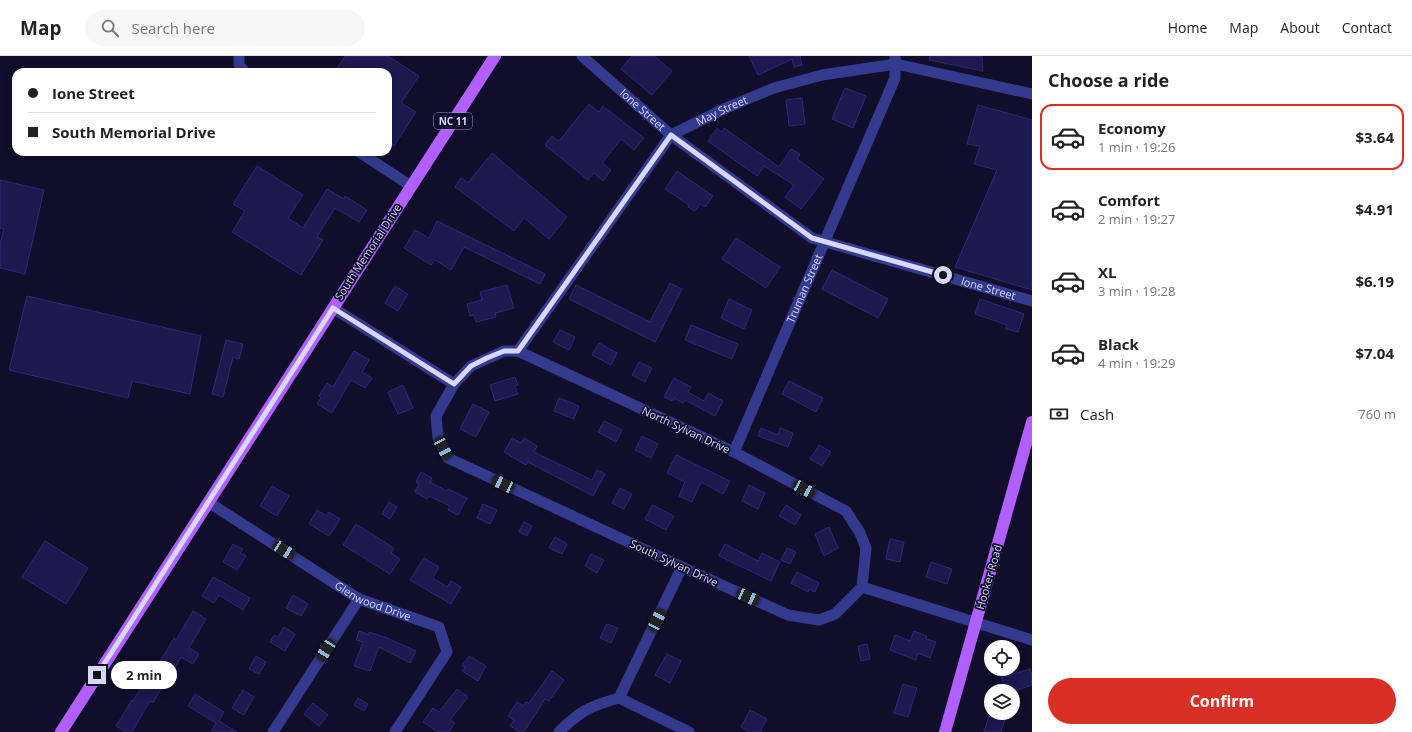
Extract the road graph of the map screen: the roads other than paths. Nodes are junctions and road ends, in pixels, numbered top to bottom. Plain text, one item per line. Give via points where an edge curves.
1 (239, 56) edge
2 (495, 56) edge
3 (582, 56) edge
4 (896, 60) edge
5 (242, 68) edge
6 (1032, 94) edge
7 (671, 135) junction
8 (365, 156) edge
9 (411, 186) junction
10 (824, 242) junction
11 (1032, 301) edge
12 (333, 308) junction
13 (518, 351) junction
14 (454, 384) junction
15 (1032, 422) edge
16 (734, 452) junction
17 (208, 502) junction
18 (682, 568) junction
19 (862, 587) junction
20 (359, 599) junction
21 (976, 623) junction
22 (1032, 640) edge
23 (619, 698) junction
24 (277, 730) edge
25 (61, 732) edge
26 (395, 732) edge
27 (559, 732) edge
28 (689, 732) edge
29 (945, 732) edge

1 - 5 street
2 - 9 main road, South Memorial Drive / NC 11
3 - 7 street, Ione Street
4 - 6 street, May Street
4 - 7 street, May Street via 774,88
4 - 10 street, Truman Street via 895,78
7 - 10 street, Ione Street via 812,238
7 - 13 street, May Street
8 - 9 street
9 - 12 main road, South Memorial Drive / NC 11
10 - 11 street, Ione Street
10 - 16 street, Truman Street
12 - 14 street
12 - 17 main road, South Memorial Drive / NC 11
13 - 14 street via 504,351 471,366
13 - 16 street, North Sylvan Drive
14 - 18 street, South Sylvan Drive via 436,416 438,438 448,458
15 - 21 main road, Hooker Road
16 - 19 street, North Sylvan Drive via 846,511 866,548
17 - 20 street, Glenwood Drive
17 - 25 main road, South Memorial Drive / NC 11
18 - 19 street, South Sylvan Drive via 788,614 818,620 836,614
18 - 23 street
19 - 21 street
20 - 24 street
20 - 26 street, Glenwood Drive via 439,627 447,652
21 - 22 street
21 - 29 main road, Hooker Road
23 - 27 street via 593,706 574,717
23 - 28 street

